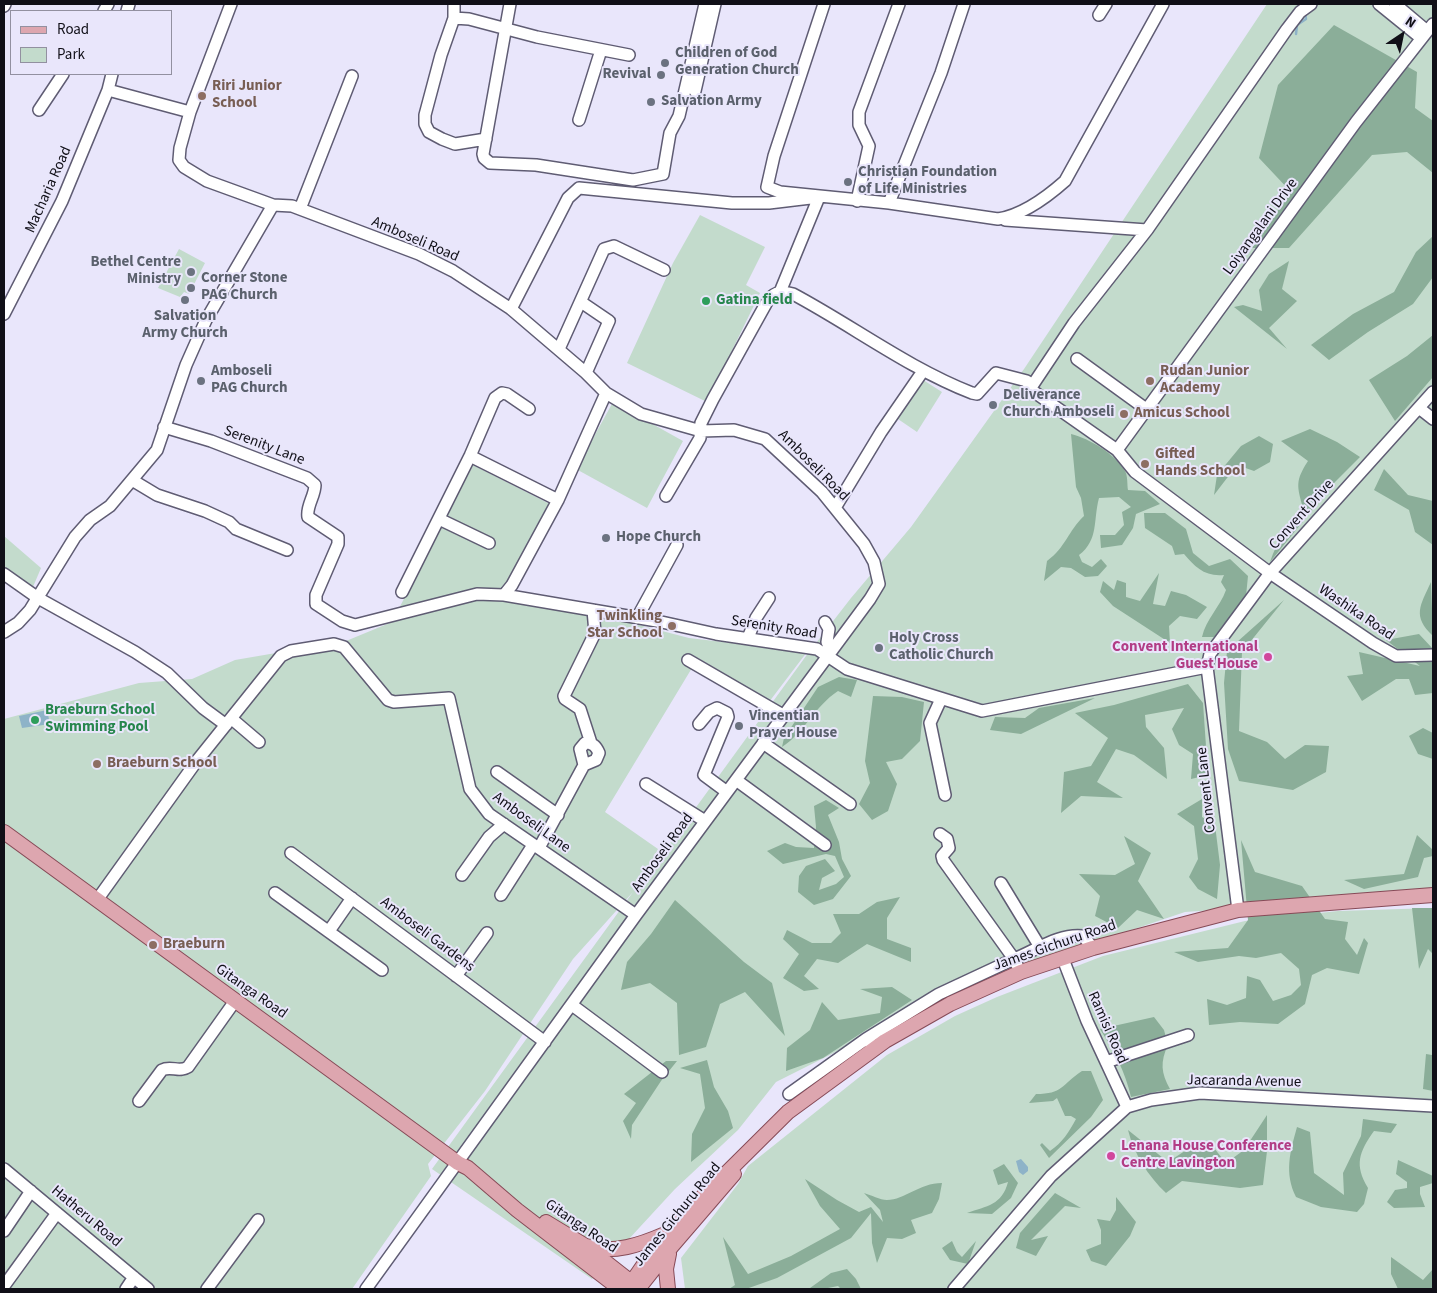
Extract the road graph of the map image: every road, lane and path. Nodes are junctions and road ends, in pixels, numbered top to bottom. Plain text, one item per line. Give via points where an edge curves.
1 (231, 4) edge
2 (454, 4) edge
3 (510, 4) edge
4 (705, 4) edge
5 (715, 4) edge
6 (824, 4) edge
7 (899, 4) edge
8 (964, 4) edge
9 (1106, 4) edge
10 (1163, 4) edge
11 (1311, 4) edge
12 (1379, 4) edge
13 (1395, 4) edge
14 (1099, 15) dead end
15 (454, 18) junction
16 (505, 28) junction
17 (1427, 31) edge
18 (601, 50) junction
19 (629, 55) dead end
20 (62, 75) edge
21 (112, 75) edge
22 (352, 76) dead end
23 (108, 90) junction
24 (695, 91) dead end
25 (39, 110) dead end
26 (190, 112) junction
27 (578, 120) dead end
28 (486, 139) junction
29 (819, 197) junction
30 (857, 200) junction
31 (889, 203) junction
32 (273, 205) junction
33 (300, 210) junction
34 (998, 219) junction
35 (1147, 230) junction
36 (664, 270) dead end
37 (780, 292) junction
38 (581, 302) junction
39 (510, 309) junction
40 (4, 314) edge
41 (559, 349) junction
42 (1077, 359) dead end
43 (922, 371) junction
44 (586, 373) junction
45 (1030, 388) junction
46 (1433, 392) edge
47 (606, 393) junction
48 (1419, 408) junction
49 (529, 409) dead end
50 (1146, 409) junction
51 (1433, 419) edge
52 (164, 427) junction
53 (701, 431) junction
54 (1116, 450) junction
55 (470, 456) junction
56 (132, 480) junction
57 (666, 496) dead end
58 (558, 500) junction
59 (835, 508) junction
60 (439, 519) junction
61 (489, 543) dead end
62 (677, 545) dead end
63 (287, 550) dead end
64 (1270, 573) junction
65 (4, 574) edge
66 (402, 592) dead end
67 (504, 595) junction
68 (38, 598) junction
69 (769, 598) dead end
70 (593, 610) junction
71 (384, 618) joint
72 (637, 618) junction
73 (825, 622) dead end
74 (4, 632) edge
75 (748, 638) junction
76 (829, 652) junction
77 (1433, 655) edge
78 (688, 660) dead end
79 (1207, 667) junction
80 (941, 699) junction
81 (783, 716) junction
82 (229, 722) junction
83 (699, 724) dead end
84 (259, 742) dead end
85 (763, 743) junction
86 (496, 772) dead end
87 (736, 780) junction
88 (646, 784) dead end
89 (727, 792) junction
90 (945, 795) dead end
91 (850, 804) dead end
92 (558, 815) junction
93 (705, 821) junction
94 (504, 824) junction
95 (4, 832) edge
96 (940, 834) dead end
97 (825, 845) dead end
98 (536, 846) junction
99 (291, 853) dead end
100 (462, 875) dead end
101 (1000, 883) dead end
102 (275, 893) dead end
103 (501, 895) dead end
104 (1433, 895) edge
105 (352, 898) junction
106 (98, 900) junction
107 (1238, 910) junction
108 (636, 915) junction
109 (329, 931) junction
110 (487, 933) dead end
111 (1040, 947) junction
112 (1093, 948) junction
113 (1014, 959) junction
114 (1064, 959) junction
115 (382, 970) dead end
116 (1021, 972) junction
117 (456, 976) junction
118 (235, 1001) junction
119 (572, 1005) junction
120 (925, 1010) junction
121 (1188, 1034) dead end
122 (545, 1042) junction
123 (870, 1044) junction
124 (1106, 1062) junction
125 (662, 1072) dead end
126 (789, 1094) dead end
127 (139, 1101) dead end
128 (1433, 1106) edge
129 (1127, 1107) junction
130 (458, 1163) junction
131 (4, 1169) edge
132 (479, 1177) junction
133 (31, 1191) junction
134 (57, 1213) junction
135 (258, 1220) dead end
136 (4, 1231) edge
137 (669, 1240) junction
138 (584, 1245) junction
139 (134, 1277) junction
140 (4, 1286) edge
141 (632, 1288) edge
142 (126, 1289) edge
143 (148, 1289) edge
144 (207, 1289) edge
145 (366, 1289) edge
146 (668, 1289) edge
147 (954, 1289) edge

1 - 26 street, Amboseli Road
2 - 15 street
3 - 16 street
4 - 28 street via 678,116 670,133 663,174 633,180 536,165 490,163 483,154
5 - 24 street
6 - 29 street via 774,156 767,187
7 - 30 street via 859,112 859,125 869,146
8 - 31 street via 941,74
9 - 14 street
10 - 34 street via 1065,180 1038,202
11 - 35 street via 1300,12
12 - 17 street
13 - 17 street
15 - 16 street
15 - 28 street via 424,124 428,132 455,144
16 - 18 street
16 - 28 street
17 - 50 street, Loiyangalani Drive
18 - 19 street
18 - 27 street
20 - 25 street
21 - 23 street, Macharia Road
22 - 33 street
23 - 26 street
23 - 40 street, Macharia Road via 62,201
26 - 32 street, Amboseli Road via 180,148 179,160 184,167 208,181
29 - 30 street
29 - 37 street
29 - 39 street via 769,203 732,203 579,188 568,198
30 - 31 street
31 - 34 street
32 - 33 street, Amboseli Road
32 - 52 street via 206,320
33 - 39 street, Amboseli Road via 418,254 453,271
34 - 35 street
35 - 45 street via 1074,323
36 - 38 street via 608,246
37 - 43 street via 793,294 828,313
37 - 53 street via 768,300 713,399 701,423
38 - 41 street
38 - 44 street via 609,321
39 - 41 street, Amboseli Road
41 - 44 street, Amboseli Road
42 - 50 street
43 - 45 street via 977,394 996,373 1027,381
43 - 59 street
44 - 47 street, Amboseli Road
45 - 54 street
46 - 48 street, Convent Drive
47 - 53 street, Amboseli Road via 642,414
47 - 58 street
48 - 51 street
48 - 64 street, Convent Drive
49 - 55 street via 506,394 498,395
50 - 54 street, Loiyangalani Drive
52 - 56 street via 157,450
52 - 71 street, Serenity Lane via 307,478 315,485 308,517 338,537 316,595 316,604 342,621 355,625
53 - 57 street
53 - 59 street, Amboseli Road via 734,430 765,439
54 - 64 street via 1135,472
55 - 58 street
55 - 60 street
56 - 63 street via 157,495 205,511 229,522 236,529
56 - 68 street via 110,506 90,520 75,537
58 - 67 street via 512,586
59 - 76 street, Amboseli Road via 864,544 874,562 879,584
60 - 61 street
60 - 66 street
62 - 72 street
64 - 77 street, Washika Road via 1387,652 1405,657
64 - 79 street, Convent Drive via 1212,650
65 - 68 street
67 - 70 street, Serenity Road
67 - 71 street, Serenity Road via 477,594
68 - 74 street via 18,623
68 - 82 street via 167,673 203,708
69 - 75 street
70 - 72 street, Serenity Road
70 - 92 street via 595,633 564,696 580,709 591,743 585,743 580,749 584,765
72 - 75 street, Serenity Road
73 - 76 street via 829,629
75 - 76 street, Serenity Road
76 - 80 street, Serenity Road via 833,661 847,669
76 - 81 street, Amboseli Road
78 - 81 street
79 - 80 street, Serenity Road via 989,711
79 - 107 street, Convent Lane
80 - 90 street via 930,723
81 - 85 street, Amboseli Road
82 - 84 street
82 - 94 street, Amboseli Lane via 281,656 291,651 334,644 344,647 388,700 448,698 470,789 489,814
82 - 106 street via 196,762
83 - 89 street via 716,708 727,713 704,775
85 - 87 street, Amboseli Road
85 - 91 street
86 - 92 street
87 - 89 street, Amboseli Road
87 - 97 street
88 - 93 street
89 - 93 street, Amboseli Road
92 - 98 street
93 - 108 street, Amboseli Road
94 - 98 street, Amboseli Lane
94 - 100 street via 489,836
95 - 106 main road, Gitanga Road
96 - 113 street via 947,840 949,848 942,856 943,860
98 - 103 street
98 - 108 street, Amboseli Lane
99 - 105 street, Amboseli Gardens
101 - 111 street
102 - 109 street
104 - 107 main road, James Gichuru Road
105 - 109 street
105 - 117 street, Amboseli Gardens
106 - 118 main road, Gitanga Road
107 - 112 main road, James Gichuru Road
108 - 119 street, Amboseli Road
109 - 115 street
110 - 117 street
111 - 112 street via 1079,935
111 - 113 street
112 - 114 main road, James Gichuru Road
113 - 116 street
113 - 120 street
114 - 116 main road, James Gichuru Road
114 - 124 street, Ramisi Road
116 - 120 main road, James Gichuru Road
117 - 122 street, Amboseli Gardens
118 - 127 street via 188,1066 180,1070 168,1067 162,1070
118 - 130 main road, Gitanga Road
119 - 122 street, Amboseli Road
119 - 125 street
120 - 123 main road, James Gichuru Road
121 - 124 street
122 - 130 street, Amboseli Road
123 - 126 street
123 - 137 main road, James Gichuru Road via 788,1112 741,1160 733,1177
124 - 129 street, Ramisi Road
128 - 129 street, Jacaranda Avenue via 1200,1094 1151,1100
129 - 147 street, Jacaranda Avenue via 1051,1176
130 - 132 main road, Gitanga Road
130 - 145 street
131 - 133 street, Hatheru Road
132 - 138 main road, Gitanga Road
132 - 141 main road, Gitanga Road via 517,1210
133 - 134 street, Hatheru Road
133 - 136 street
134 - 139 street, Hatheru Road
134 - 140 street
135 - 144 street
137 - 138 main road via 621,1248
137 - 141 main road, James Gichuru Road
137 - 146 main road
138 - 141 main road, Gitanga Road
139 - 142 street
139 - 143 street, Hatheru Road

